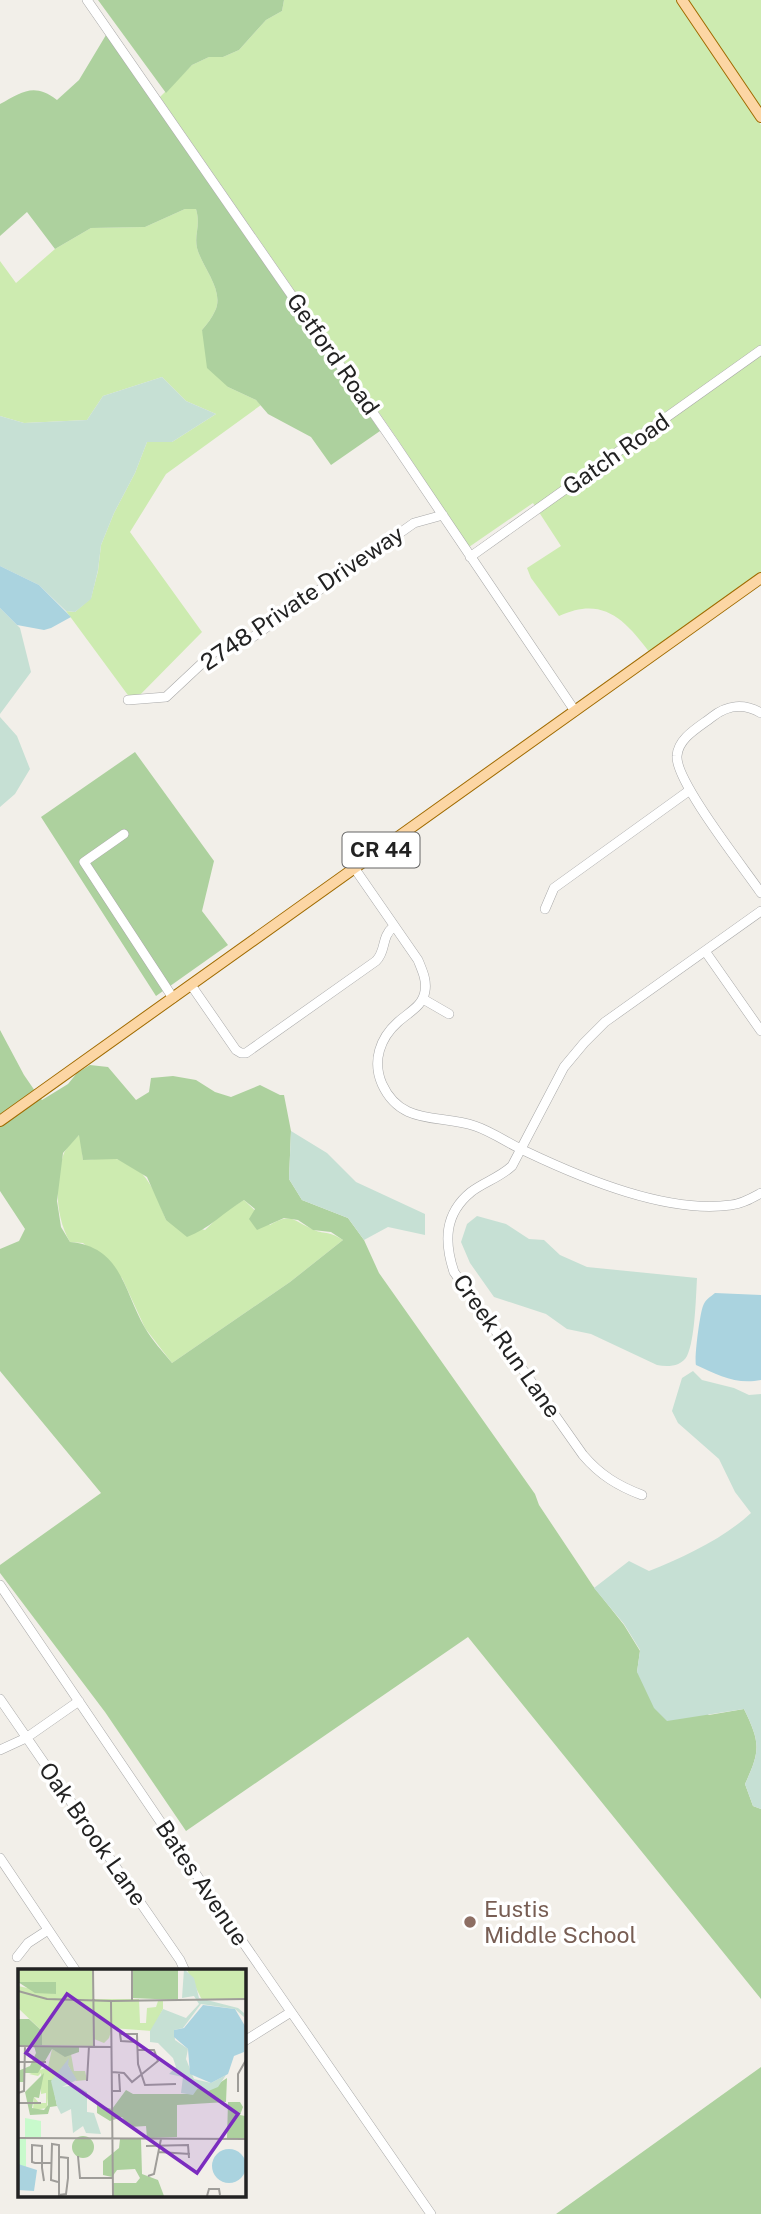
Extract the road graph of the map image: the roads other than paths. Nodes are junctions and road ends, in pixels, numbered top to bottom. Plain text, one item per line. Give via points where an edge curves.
1 (87, 0) edge
2 (682, 0) edge
3 (761, 117) edge
4 (761, 350) edge
5 (443, 515) junction
6 (471, 557) junction
7 (761, 578) edge
8 (128, 700) dead end
9 (575, 710) junction
10 (761, 713) edge
11 (690, 790) junction
12 (124, 834) dead end
13 (355, 869) junction
14 (761, 893) edge
15 (545, 909) dead end
16 (761, 911) edge
17 (394, 926) junction
18 (705, 951) junction
19 (191, 985) junction
20 (173, 998) junction
21 (423, 999) junction
22 (449, 1014) dead end
23 (761, 1031) edge
24 (0, 1121) edge
25 (522, 1150) junction
26 (761, 1193) edge
27 (642, 1496) dead end
28 (0, 1584) edge
29 (0, 1699) edge
30 (79, 1701) junction
31 (26, 1738) junction
32 (0, 1750) edge
33 (0, 1858) edge
34 (48, 1930) junction
35 (17, 1957) dead end
36 (75, 1969) edge
37 (184, 1969) edge
38 (291, 2012) junction
39 (245, 2041) edge
40 (430, 2214) edge

1 - 5 street, Getford Road
2 - 3 main road
4 - 6 street, Gatch Road
5 - 6 street, Getford Road
5 - 8 street, 2748 Private Driveway via 414,523 250,639 213,653 166,696
6 - 9 street, Getford Road
7 - 9 main road, CR 44
9 - 13 main road, CR 44
10 - 11 street via 737,706 721,710 683,740 677,755 679,772
11 - 14 street
11 - 15 street via 554,888
12 - 20 street via 83,862
13 - 17 street
13 - 19 main road, CR 44
16 - 18 street, Creek Run Lane
17 - 19 street via 385,936 378,960 248,1053 236,1050
17 - 21 street via 424,974
18 - 23 street
18 - 25 street, Creek Run Lane via 584,1043 564,1068
19 - 20 main road, CR 44
20 - 24 main road, CR 44
21 - 22 street
21 - 25 street via 385,1035 377,1067 383,1085 406,1111 422,1118 473,1125
25 - 26 street via 633,1194 696,1206 733,1205
25 - 27 street, Creek Run Lane via 503,1174 456,1206 447,1250 454,1272 595,1470
28 - 30 street, Bates Avenue
29 - 31 street, Oak Brook Lane
30 - 31 street
30 - 38 street, Bates Avenue
31 - 32 street
31 - 37 street, Oak Brook Lane
33 - 34 street
34 - 35 street
34 - 36 street
38 - 39 street
38 - 40 street, Bates Avenue

